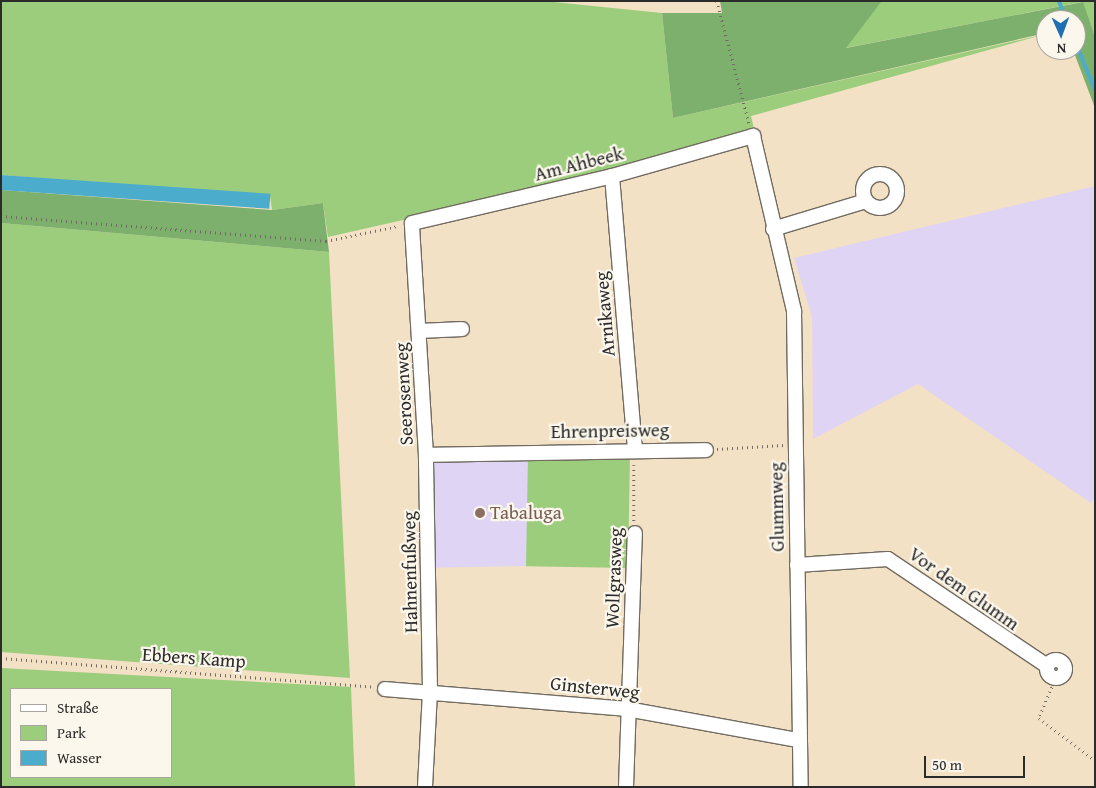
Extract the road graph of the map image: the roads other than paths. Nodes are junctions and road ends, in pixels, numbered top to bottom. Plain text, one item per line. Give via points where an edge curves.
1 (753, 136) joint
2 (612, 176) junction
3 (866, 201) dead end
4 (412, 223) joint
5 (773, 229) junction
6 (462, 329) dead end
7 (420, 331) junction
8 (635, 448) junction
9 (706, 450) road end
10 (426, 455) junction
11 (634, 533) road end
12 (797, 565) junction
13 (1056, 678) road end
14 (385, 689) road end
15 (430, 690) junction
16 (627, 709) junction
17 (798, 740) junction
18 (425, 787) edge
19 (626, 787) edge
20 (801, 787) edge

1 - 2 street, Am Ahbeek
1 - 5 street, Glummweg
2 - 4 street, Am Ahbeek
2 - 8 street, Arnikaweg
3 - 5 street
4 - 7 street, Seerosenweg
5 - 12 street, Glummweg via 794,311
6 - 7 street, Seerosenweg
7 - 10 street, Seerosenweg
8 - 9 street, Ehrenpreisweg
8 - 10 street, Ehrenpreisweg
10 - 15 street, Hahnenfußweg
11 - 16 street, Wollgrasweg
12 - 13 street, Vor dem Glumm via 888,559 1047,666 1054,660 1062,662 1065,671
12 - 17 street, Glummweg
14 - 15 street, Ginsterweg
15 - 16 street, Ginsterweg
15 - 18 street, Hahnenfußweg
16 - 17 street, Ginsterweg
16 - 19 street, Wollgrasweg
17 - 20 street, Glummweg

